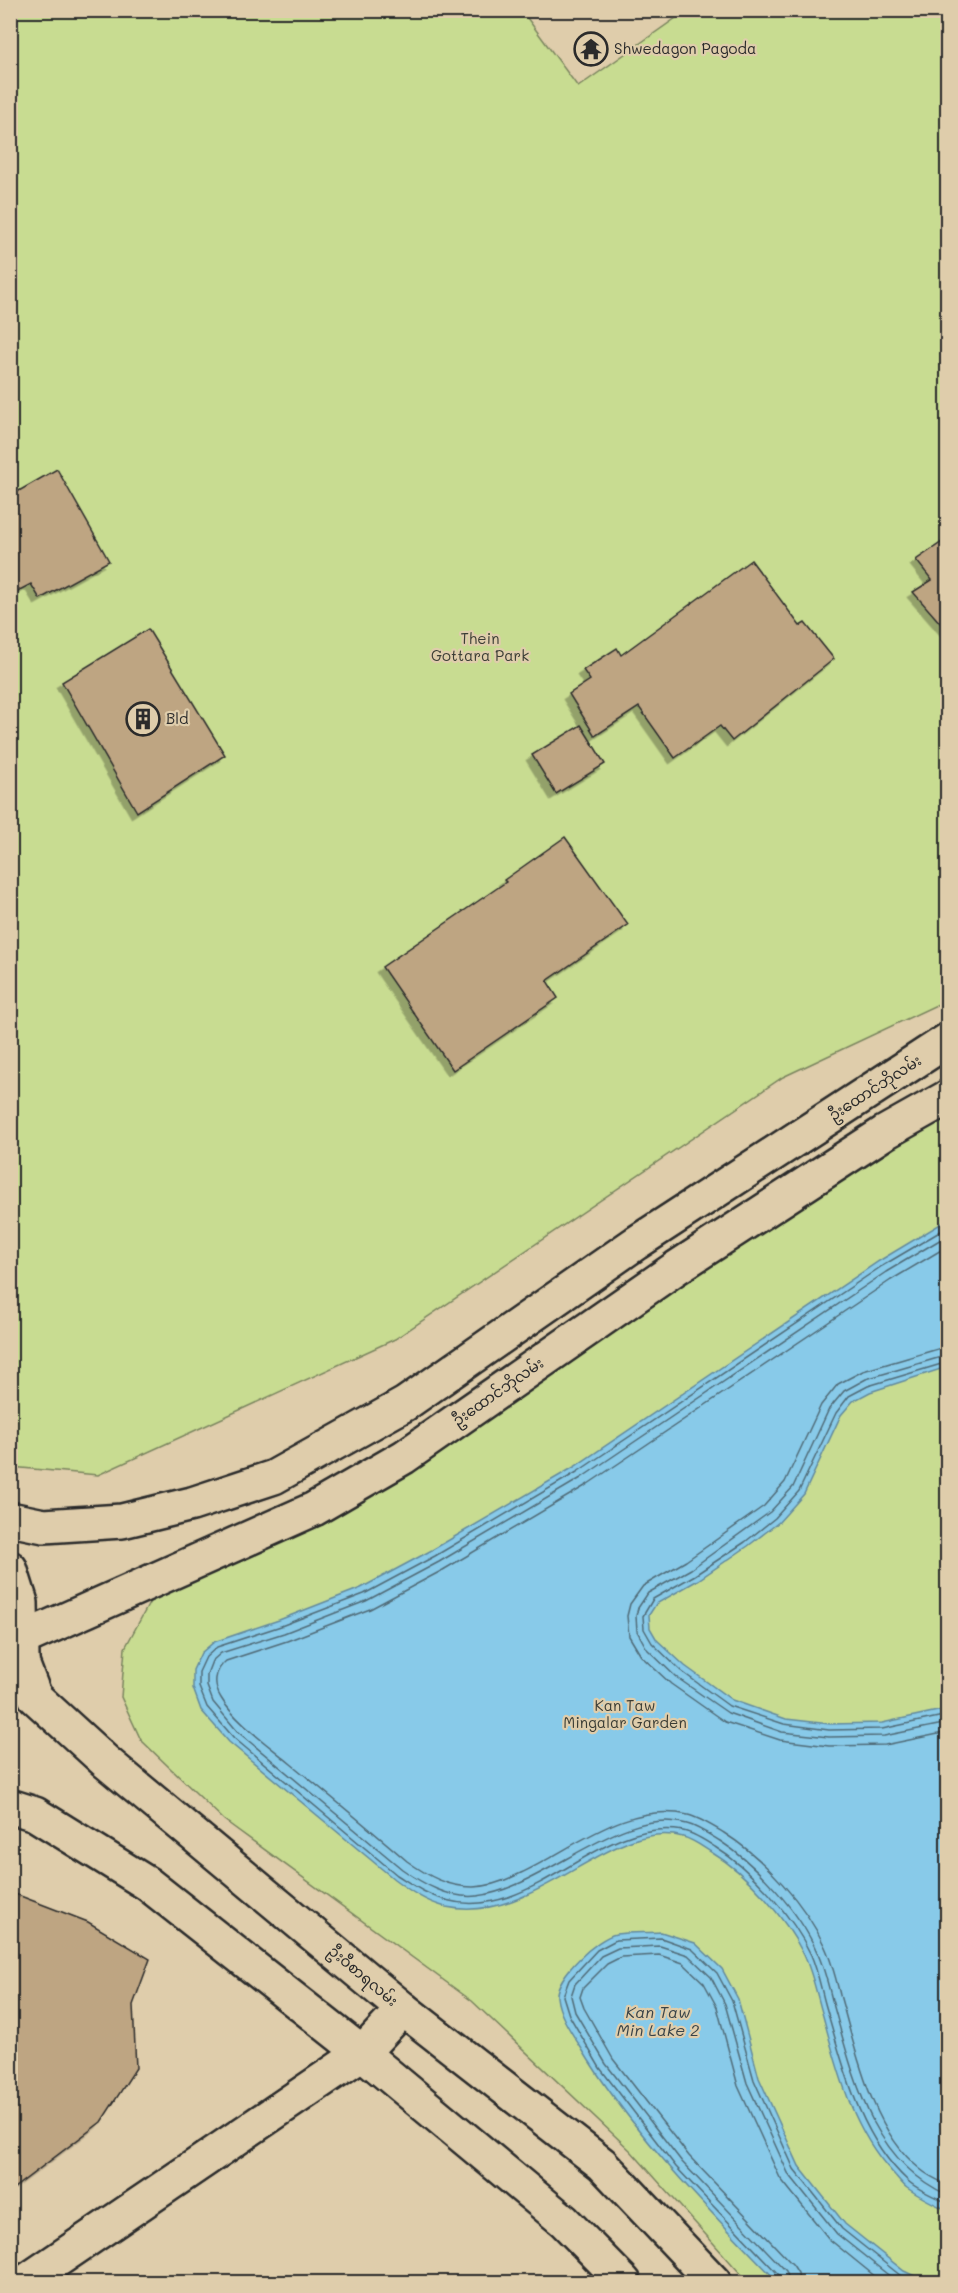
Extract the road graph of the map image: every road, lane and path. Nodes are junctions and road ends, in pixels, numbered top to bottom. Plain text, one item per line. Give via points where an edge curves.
1 (948, 1040) edge
2 (948, 1097) edge
3 (10, 1520) edge
4 (10, 1568) edge
5 (18, 1662) edge
6 (10, 1806) edge
7 (403, 2009) junction
8 (362, 2054) junction
9 (24, 2283) edge
10 (624, 2283) edge
11 (714, 2283) edge

1 - 3 main road, ဦးထောင်ဘိုလမ်း via 636,1243 405,1404 274,1477 192,1504 122,1521 44,1526
2 - 5 main road, ဦးထောင်ဘိုလမ်း via 884,1133 676,1268 404,1457 314,1509 95,1605
4 - 5 main road, ဦးဝီစာရလမ်း via 21,1603
5 - 7 main road, ဦးဝီစာရလမ်း via 35,1697 105,1761
6 - 8 main road via 35,1814 148,1884
7 - 8 main road
7 - 11 main road, ဦးဝီစာရလမ်း via 602,2164
8 - 9 main road
8 - 10 main road via 564,2221

